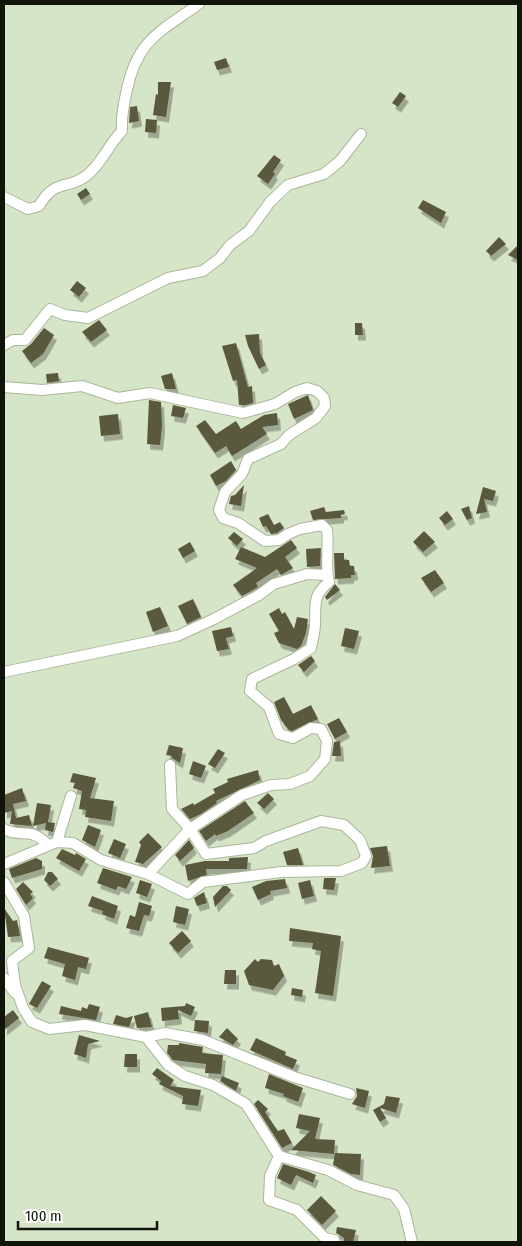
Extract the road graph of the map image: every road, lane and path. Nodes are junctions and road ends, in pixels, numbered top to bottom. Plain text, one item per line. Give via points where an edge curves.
1 (199, 4) edge
2 (360, 134) dead end
3 (4, 197) edge
4 (4, 345) edge
5 (4, 387) edge
6 (326, 575) junction
7 (4, 672) edge
8 (170, 765) dead end
9 (71, 796) dead end
10 (190, 829) junction
11 (4, 830) edge
12 (53, 844) junction
13 (4, 864) edge
14 (148, 874) junction
15 (4, 882) edge
16 (4, 978) edge
17 (20, 1000) junction
18 (146, 1037) junction
19 (350, 1094) dead end
20 (279, 1156) junction
21 (334, 1240) dead end
22 (412, 1242) edge

1 - 3 street via 143,47 131,72 121,118 122,131 106,148 100,165 84,178 46,194 39,206 28,209
2 - 4 street via 340,161 324,174 288,185 270,202 249,231 203,271 168,278 88,318 50,309 25,340 13,340
5 - 6 street via 42,390 82,386 118,398 150,393 243,413 275,404 307,388 317,391 324,398 325,406 316,418 281,444 248,459 242,474 225,492 219,510 223,518 238,523 265,541 279,540 288,534 322,525 327,530 329,546
6 - 7 street via 307,574 274,584 259,595 177,636
6 - 10 street via 329,582 318,591 314,609 311,648 294,660 252,679 250,691 269,707 279,734 293,738 311,728 321,729 327,741 325,759 310,776 242,795
8 - 10 street via 172,809
9 - 12 street
10 - 14 street
10 - 14 street via 206,854 254,848 320,821 344,825 360,840 366,856 362,863 341,871 281,872 203,882 188,894
11 - 12 street via 39,836
12 - 13 street
12 - 14 street via 73,843 101,860
15 - 17 street via 24,916 29,948 12,961
16 - 17 street
17 - 18 street via 32,1022 49,1028 86,1025
18 - 19 street via 165,1033 203,1040 294,1077
18 - 20 street via 168,1065 246,1104
20 - 21 street via 270,1176 268,1200 297,1210 325,1238
20 - 22 street via 328,1170 356,1185 394,1194 404,1209

